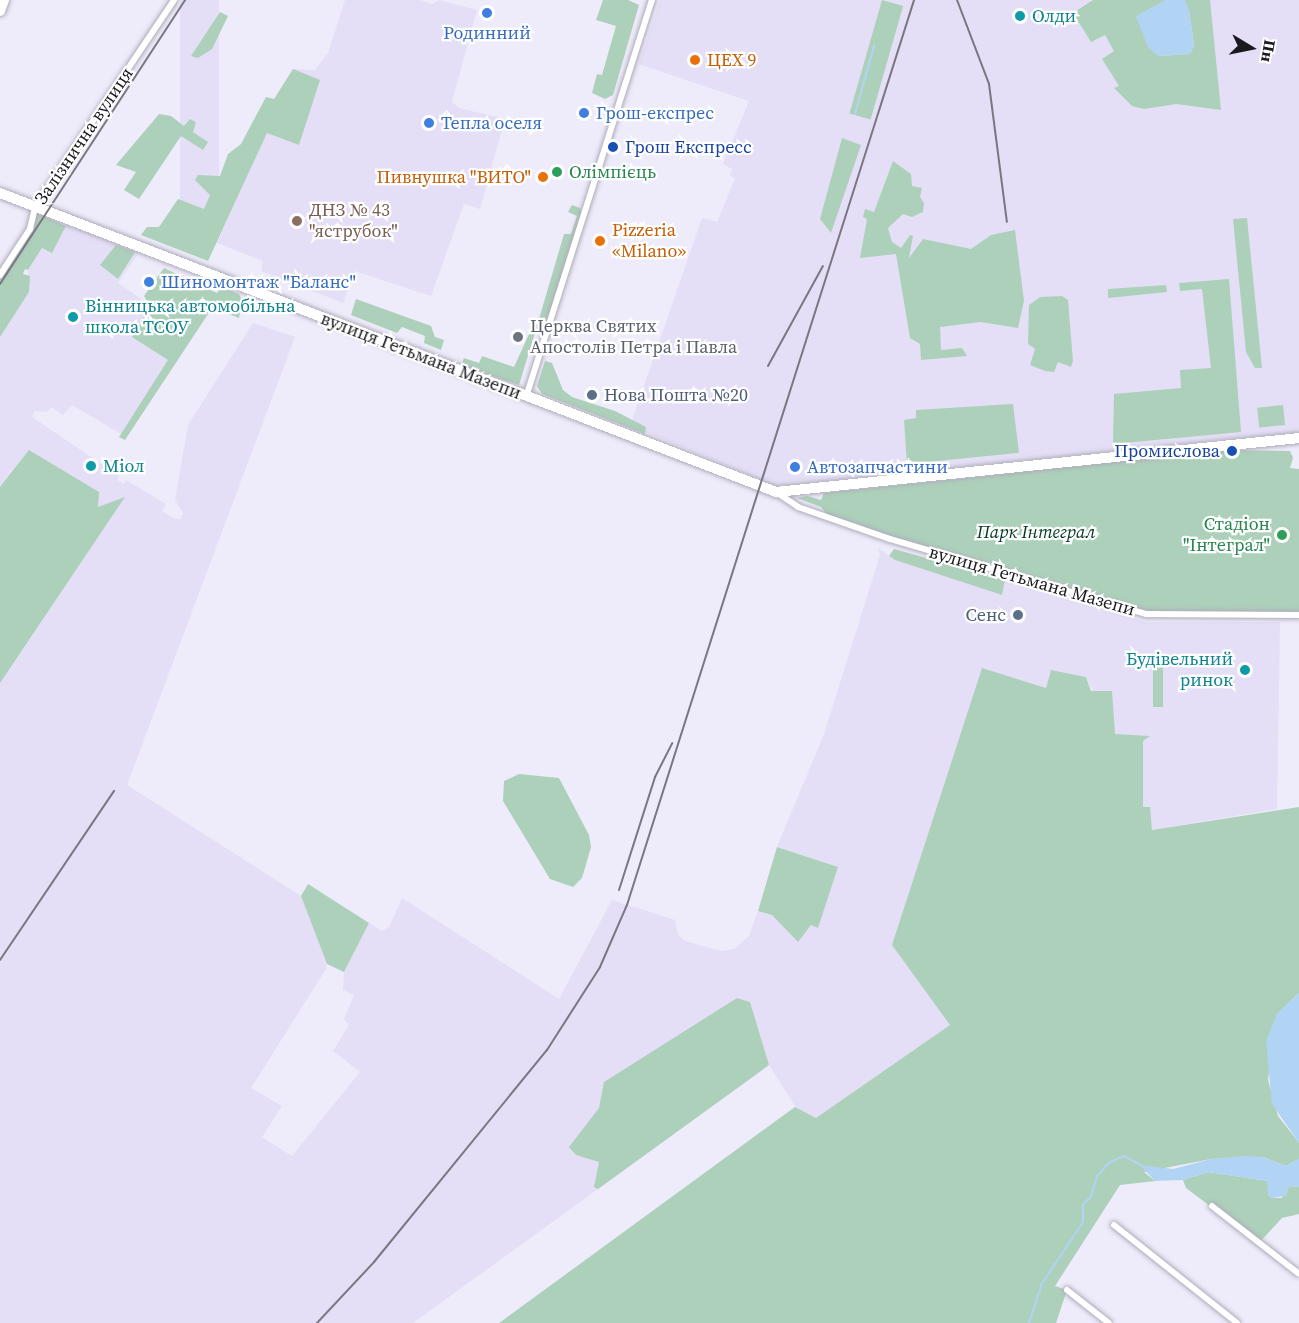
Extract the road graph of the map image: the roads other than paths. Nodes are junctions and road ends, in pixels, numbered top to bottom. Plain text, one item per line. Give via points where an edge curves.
1 (174, 0) edge
2 (652, 0) edge
3 (0, 193) edge
4 (35, 207) junction
5 (0, 275) edge
6 (526, 397) junction
7 (1299, 438) edge
8 (776, 492) junction
9 (1299, 615) edge
10 (1212, 1206) dead end
11 (1114, 1225) dead end
12 (1299, 1274) edge
13 (1067, 1290) dead end
14 (1109, 1323) edge
15 (1237, 1323) edge

1 - 4 street, Залізнична вулиця
2 - 6 street
3 - 4 main road, вулиця Гетьмана Мазепи
4 - 5 street, Залізнична вулиця via 30,229
4 - 6 main road, вулиця Гетьмана Мазепи
6 - 8 main road, вулиця Гетьмана Мазепи
7 - 8 main road, вулиця Гетьмана Мазепи
8 - 9 street, вулиця Гетьмана Мазепи via 798,507 890,539 1146,614
10 - 12 street
11 - 15 street
13 - 14 street

